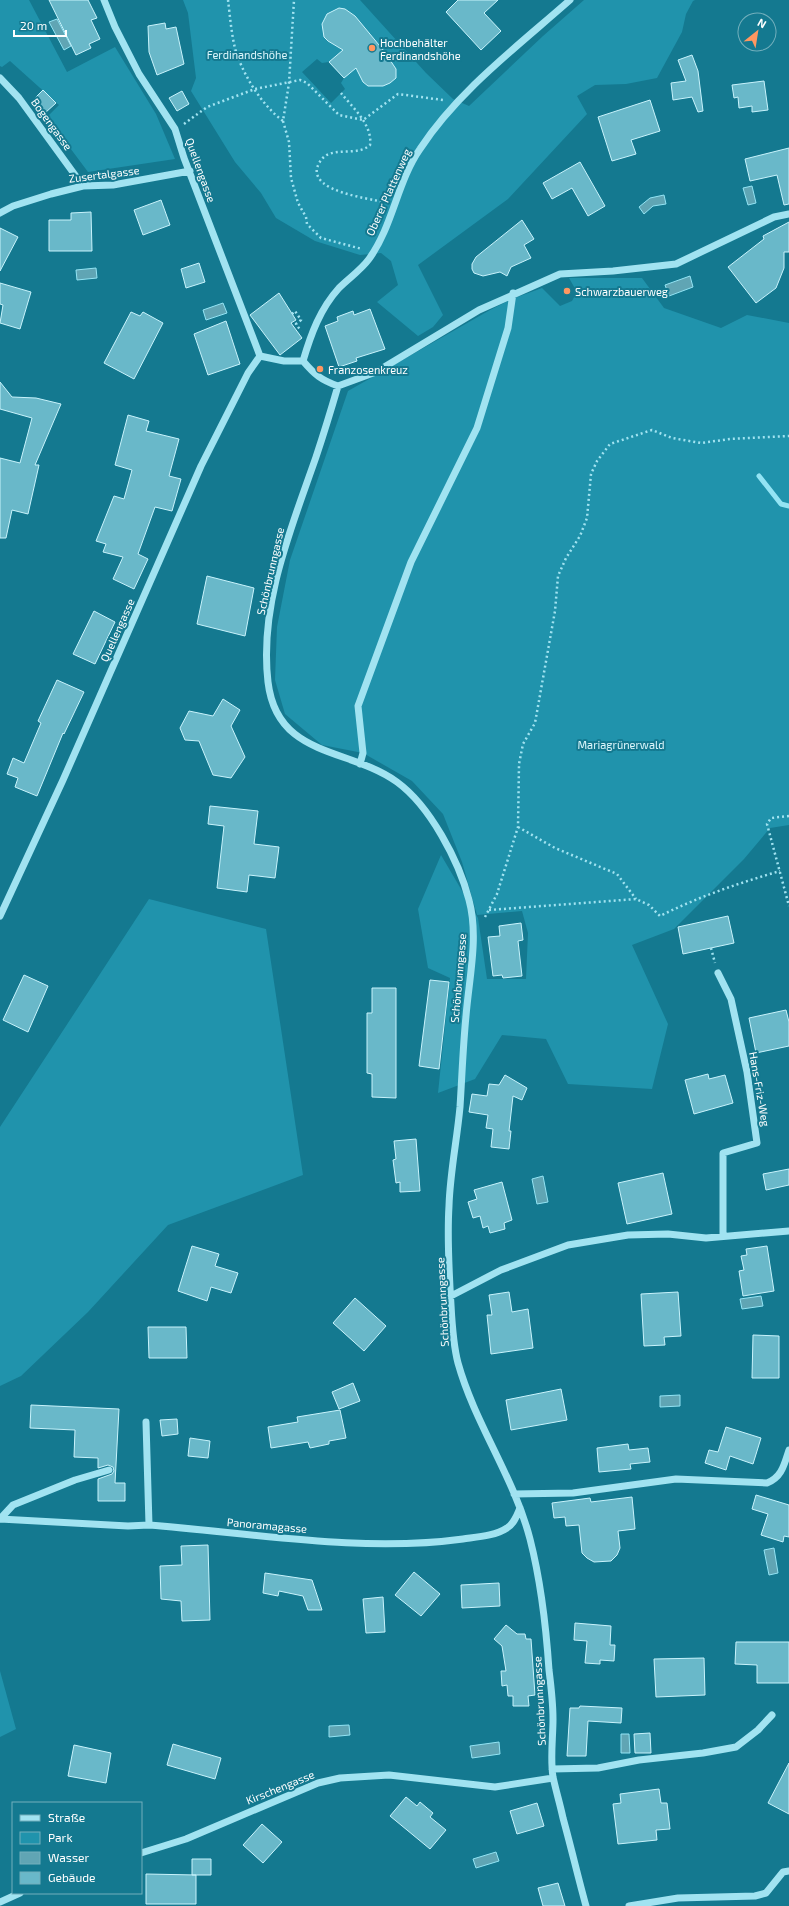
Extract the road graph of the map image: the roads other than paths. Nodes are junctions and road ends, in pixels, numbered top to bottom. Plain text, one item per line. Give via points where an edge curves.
1 (104, 0) edge
2 (570, 0) edge
3 (0, 78) edge
4 (190, 171) junction
5 (83, 186) junction
6 (0, 213) edge
7 (789, 214) edge
8 (513, 293) junction
9 (260, 356) junction
10 (303, 361) junction
11 (338, 386) junction
12 (360, 764) junction
13 (0, 916) edge
14 (718, 973) dead end
15 (789, 1231) edge
16 (724, 1236) junction
17 (451, 1296) junction
18 (146, 1422) dead end
19 (789, 1450) edge
20 (109, 1470) dead end
21 (514, 1494) junction
22 (520, 1508) junction
23 (0, 1519) edge
24 (149, 1525) junction
25 (772, 1715) dead end
26 (552, 1769) junction
27 (553, 1778) junction
28 (142, 1853) edge
29 (789, 1871) edge
30 (18, 1894) edge
31 (0, 1902) edge
32 (586, 1906) edge
33 (629, 1906) edge

1 - 4 street, Quellengasse via 139,74 175,129
2 - 10 street, Oberer Plattenweg via 455,102 419,149 372,254 339,288 323,309 310,337
3 - 5 street, Bogengasse via 19,98
4 - 5 street, Zusertalgasse via 113,185
4 - 9 street, Quellengasse
5 - 6 street, Zusertalgasse via 13,206
7 - 8 street via 774,217 676,264 560,274
8 - 11 street via 479,310 376,372
8 - 12 street via 508,328 477,428 410,562 358,706 363,753
9 - 10 street via 284,361
9 - 13 street, Quellengasse via 248,373 201,466 63,780
10 - 11 street via 314,374
11 - 12 street, Schönbrunngasse via 291,527 272,602 267,644 268,683 273,707 285,726 298,738 318,749
12 - 17 street, Schönbrunngasse via 398,782 434,821 464,882 471,906 474,932 460,1106 448,1206
14 - 16 street, Hans-Friz-Weg via 731,999 747,1072 757,1143 723,1153
15 - 16 street
16 - 17 street via 706,1238 668,1234 628,1235 568,1245 501,1270
17 - 21 street, Schönbrunngasse via 457,1361 480,1423
18 - 24 street
19 - 21 street via 782,1473 767,1483 676,1479 573,1493
20 - 23 street via 75,1480 13,1505
21 - 22 street, Schönbrunngasse
22 - 24 street, Panoramagasse via 514,1522 508,1528 489,1535 416,1544 296,1539
22 - 26 street, Schönbrunngasse via 544,1607 553,1717
23 - 24 street, Panoramagasse
25 - 26 street via 736,1747 598,1768
26 - 27 street, Schönbrunngasse
27 - 28 street, Kirschengasse via 495,1787 389,1775 340,1778 318,1783 186,1839
27 - 32 street, Schönbrunngasse
29 - 33 street via 783,1872 766,1894 678,1898
30 - 31 street

